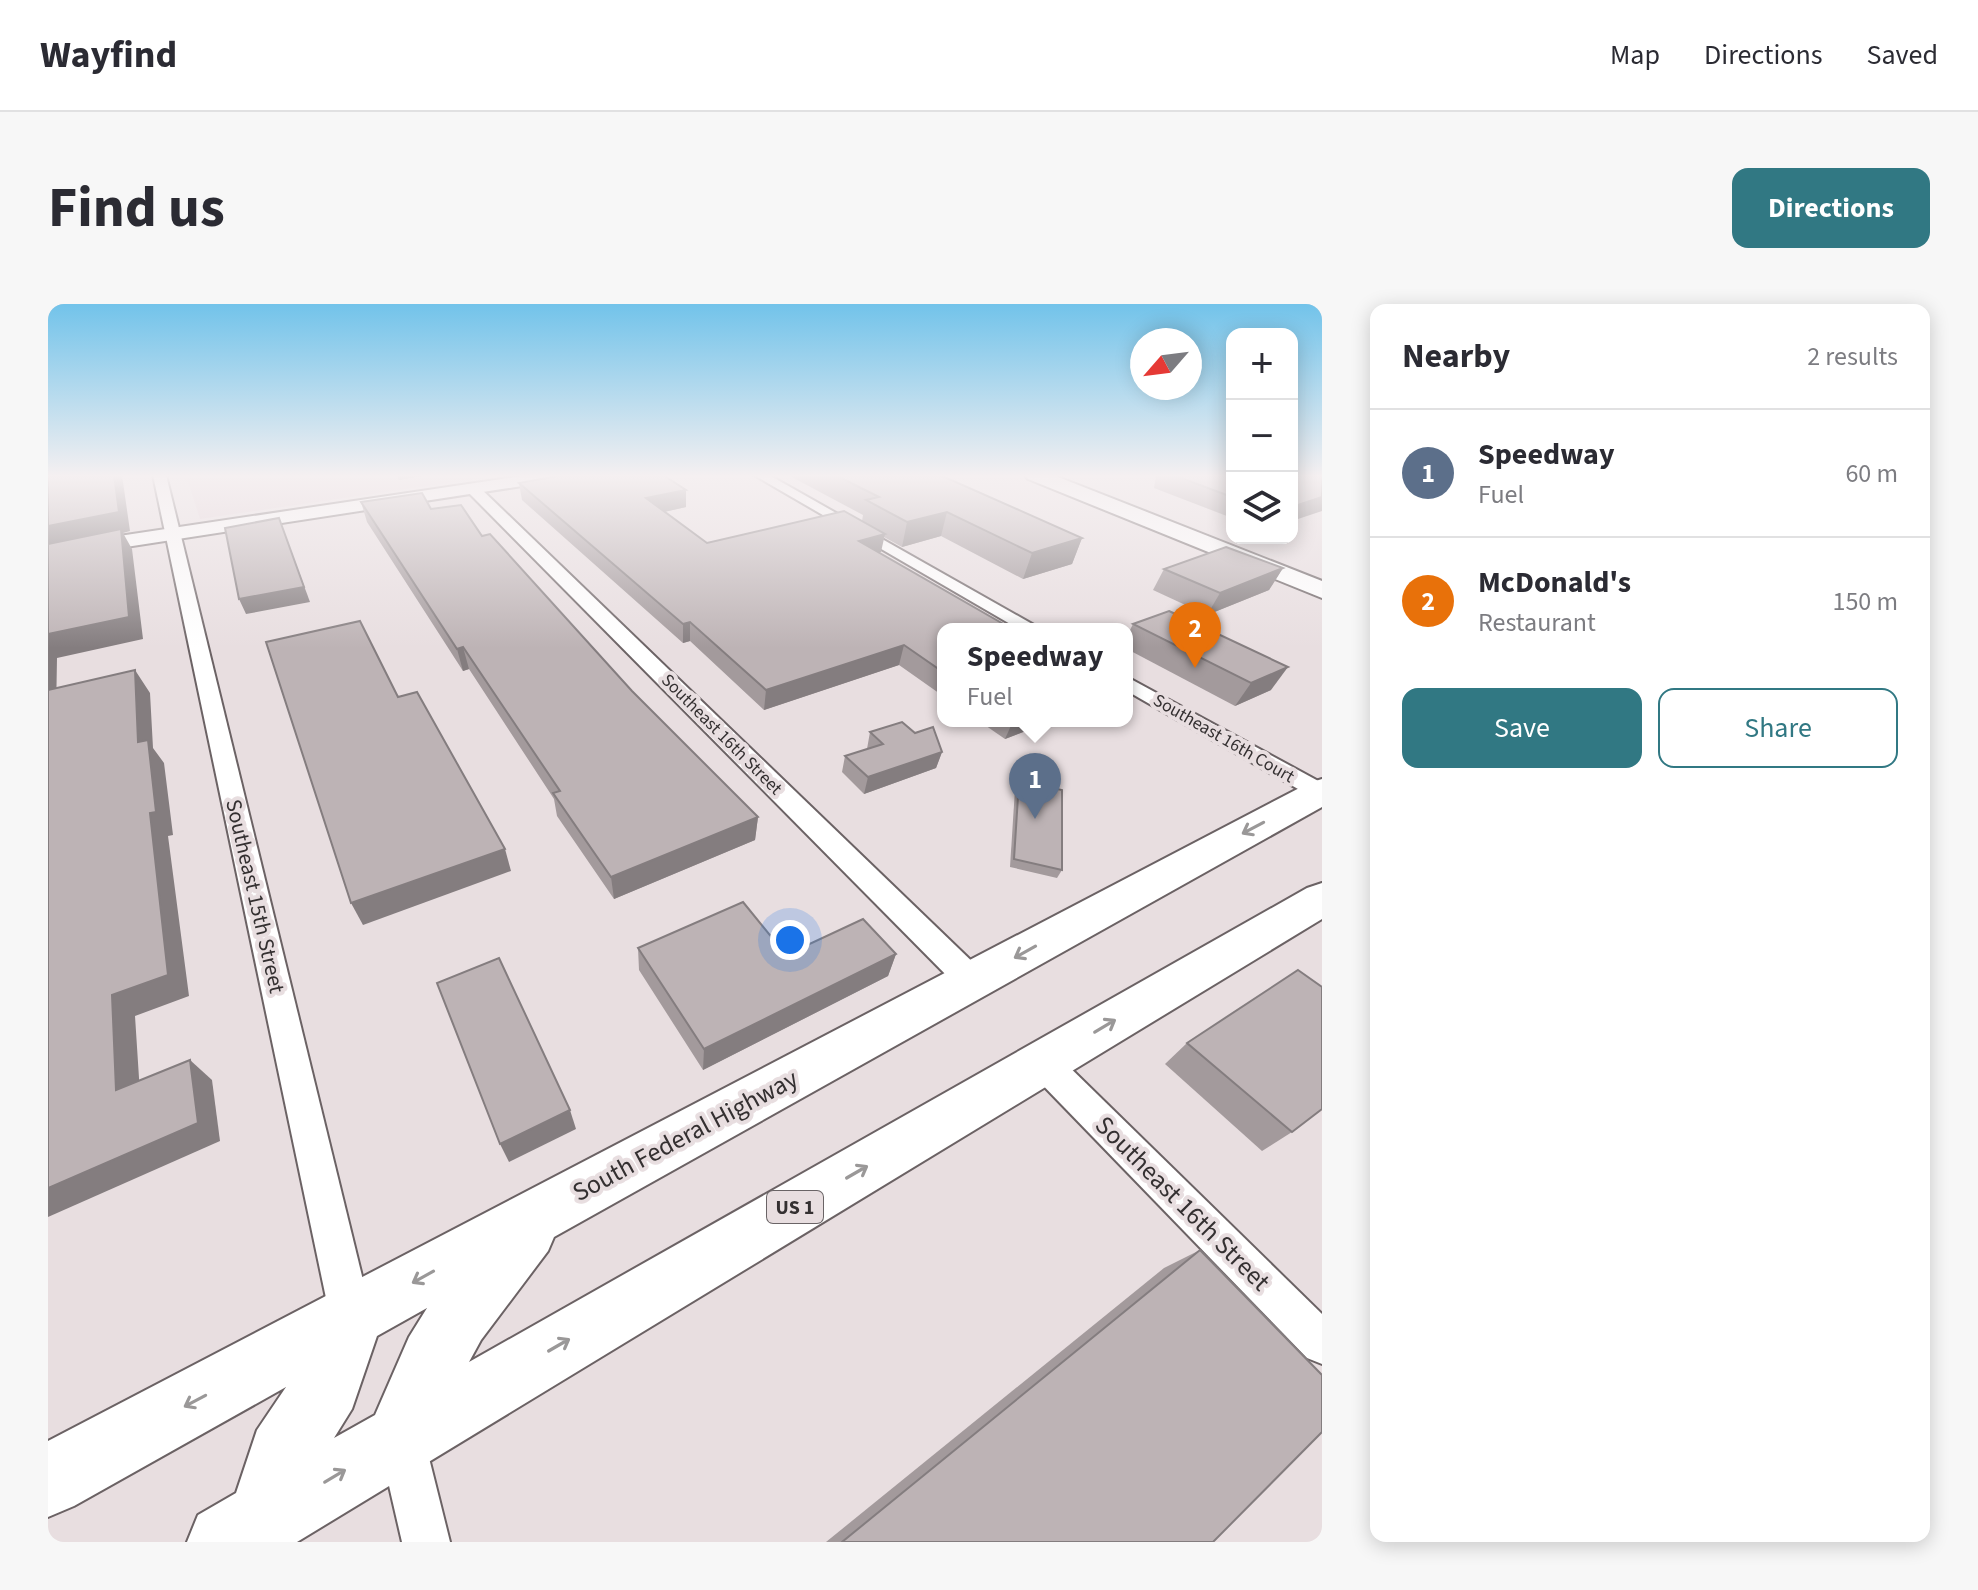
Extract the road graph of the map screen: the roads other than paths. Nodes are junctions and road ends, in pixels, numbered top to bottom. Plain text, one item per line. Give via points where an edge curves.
1 (173, 533) joint
2 (517, 533) edge
3 (862, 533) edge
4 (1179, 533) edge
5 (1257, 544) edge
6 (48, 558) edge
7 (1322, 569) edge
8 (1322, 590) edge
9 (1021, 623) edge
10 (1133, 686) edge
11 (1321, 792) edge
12 (1322, 899) edge
13 (972, 981) junction
14 (1043, 1063) junction
15 (541, 1213) junction
16 (351, 1317) junction
17 (1322, 1343) edge
18 (401, 1437) junction
19 (48, 1480) edge
20 (247, 1529) edge
21 (426, 1542) edge

1 - 6 street
1 - 16 street, Southeast 15th Street
2 - 13 street, Southeast 16th Street
3 - 9 street
4 - 8 main road
5 - 7 main road
10 - 11 street, Southeast 16th Court
11 -> 13 main road, South Federal Highway
14 -> 12 main road, US 1
13 - 15 main road, South Federal Highway
14 - 17 street, Southeast 16th Street
18 -> 14 main road, US 1
15 -> 16 main road, South Federal Highway
15 - 18 main road via 458,1317
16 -> 19 main road, South Federal Highway
16 - 20 main road via 328,1385 282,1455
20 -> 18 main road, US 1
18 - 21 street

